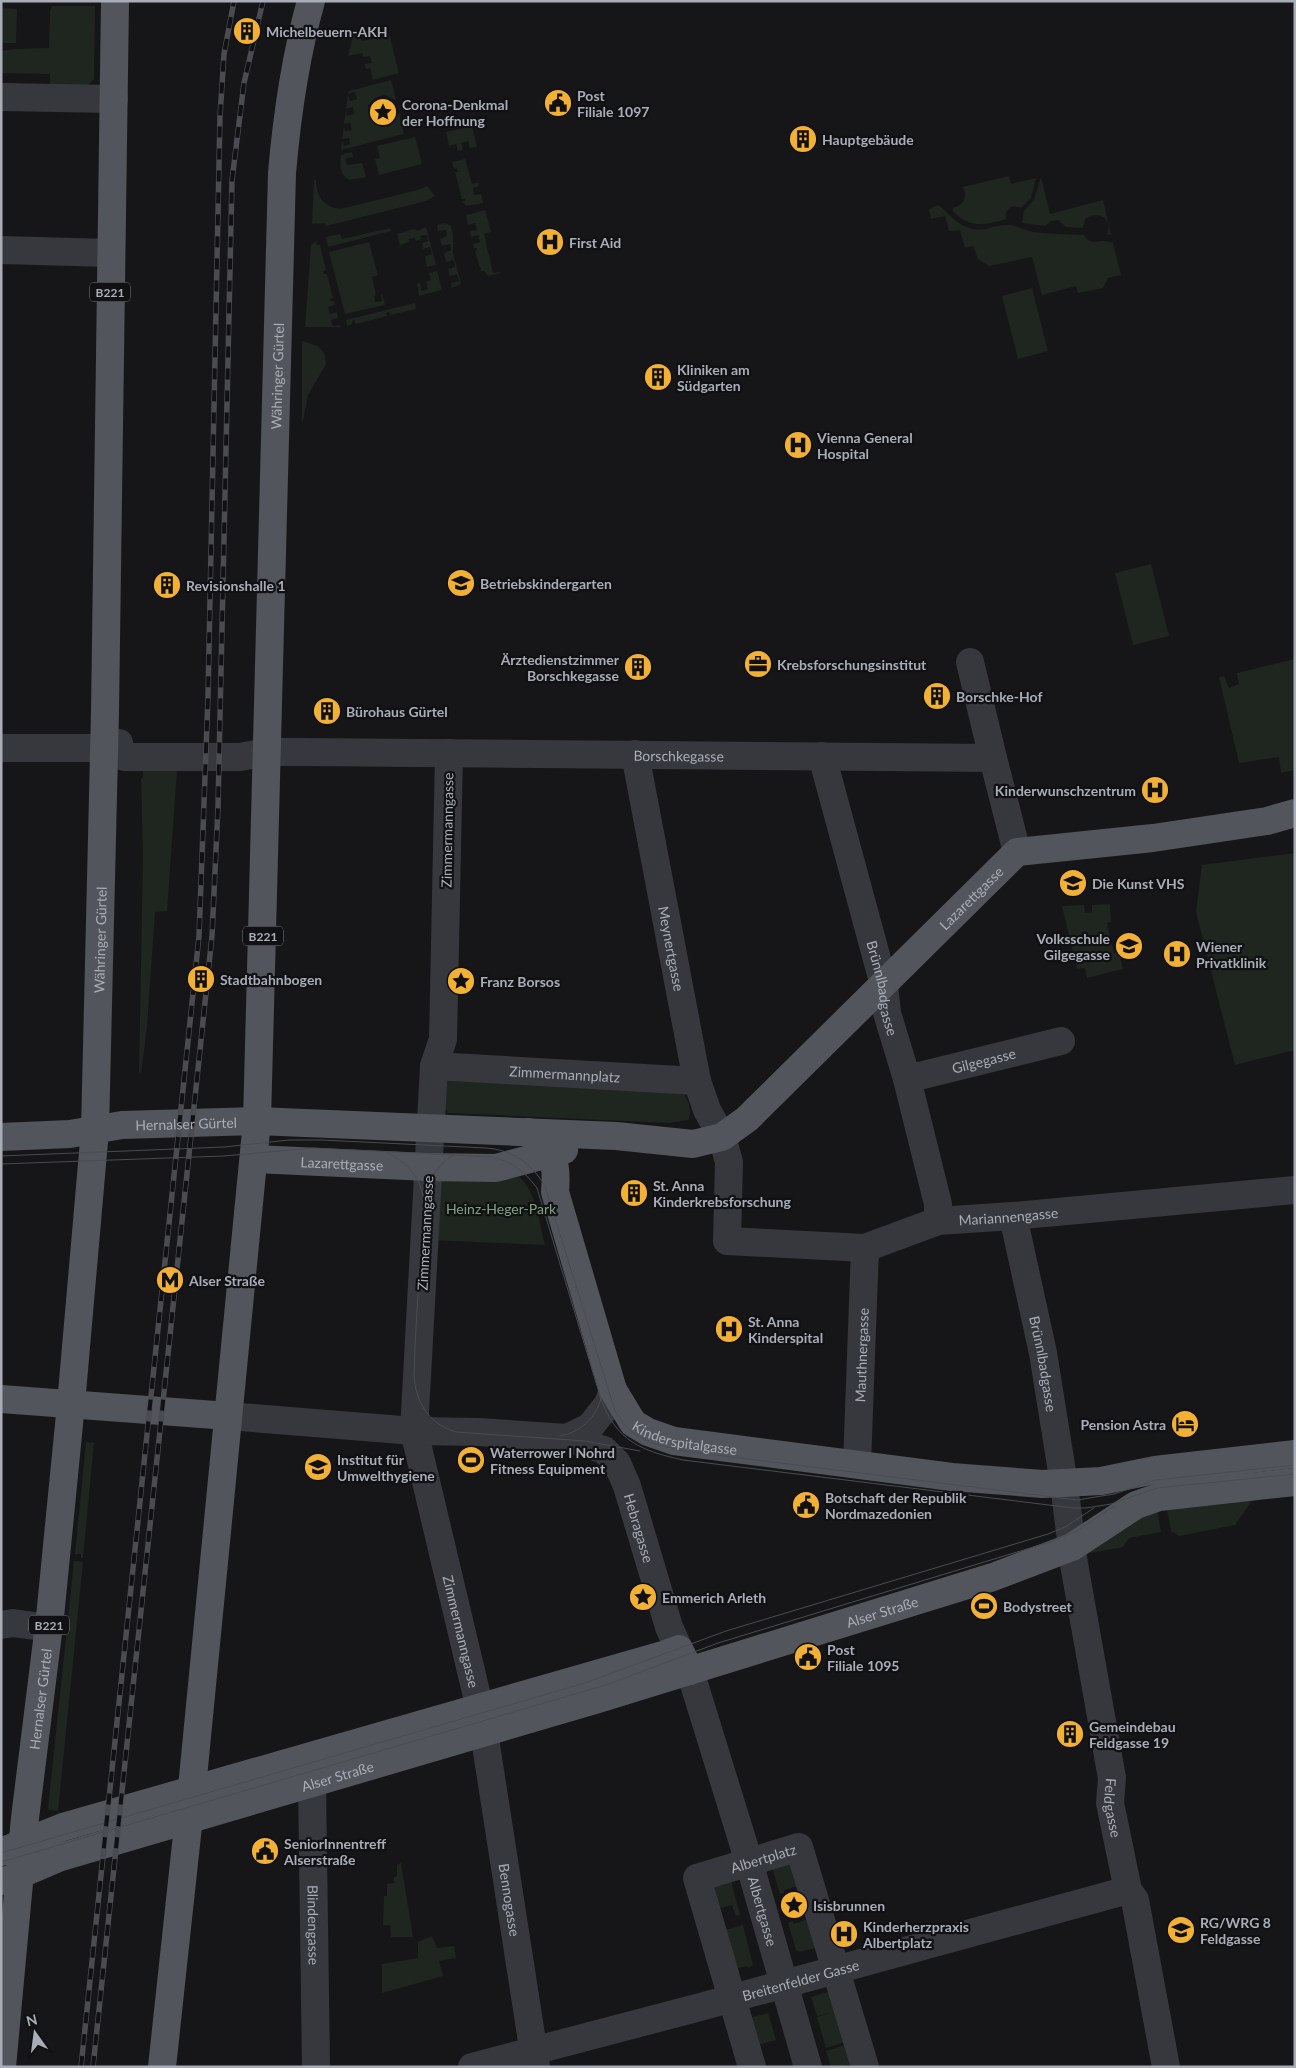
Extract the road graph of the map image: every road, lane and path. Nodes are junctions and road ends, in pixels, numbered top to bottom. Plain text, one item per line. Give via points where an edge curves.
1 (115, 1) edge
2 (310, 1) edge
3 (1, 97) edge
4 (114, 99) junction
5 (1, 250) edge
6 (110, 253) junction
7 (970, 662) dead end
8 (1, 748) edge
9 (103, 748) junction
10 (266, 752) junction
11 (449, 753) junction
12 (635, 754) junction
13 (822, 756) junction
14 (993, 758) junction
15 (1295, 813) edge
16 (1017, 852) junction
17 (884, 985) junction
18 (1061, 1041) dead end
19 (434, 1066) junction
20 (907, 1079) junction
21 (697, 1081) junction
22 (257, 1120) junction
23 (430, 1128) junction
24 (95, 1130) junction
25 (528, 1132) junction
26 (616, 1136) junction
27 (1, 1137) edge
28 (722, 1137) junction
29 (551, 1154) junction
30 (254, 1159) junction
31 (428, 1167) junction
32 (1295, 1190) edge
33 (1013, 1216) junction
34 (938, 1221) junction
35 (866, 1248) junction
36 (613, 1390) junction
37 (1, 1399) edge
38 (71, 1404) junction
39 (228, 1416) junction
40 (414, 1431) junction
41 (567, 1438) junction
42 (1295, 1454) edge
43 (857, 1464) junction
44 (1295, 1482) edge
45 (1064, 1484) junction
46 (1072, 1547) junction
47 (1, 1624) edge
48 (49, 1628) junction
49 (685, 1660) junction
50 (482, 1720) junction
51 (312, 1783) junction
52 (192, 1788) junction
53 (189, 1819) junction
54 (12, 1848) edge
55 (749, 1862) junction
56 (11, 1879) edge
57 (1128, 1890) junction
58 (836, 1969) junction
59 (784, 1984) junction
60 (732, 1998) junction
61 (535, 2058) edge
62 (2, 2067) edge
63 (162, 2067) edge
64 (316, 2067) edge
65 (472, 2067) edge
66 (752, 2067) edge
67 (808, 2067) edge
68 (865, 2067) edge
69 (1166, 2067) edge

1 - 4 main road, Währinger Gürtel / B221
2 - 10 main road, Währinger Gürtel / B221 via 295,66 282,173
3 - 4 street
4 - 6 main road, Währinger Gürtel / B221
5 - 6 street
6 - 9 main road, Währinger Gürtel / B221
7 - 14 street
8 - 9 street
9 - 10 street via 122,742 242,743
9 - 24 main road, Währinger Gürtel / B221
10 - 11 street, Borschkegasse
10 - 22 main road, Währinger Gürtel / B221
11 - 12 street, Borschkegasse
11 - 19 street, Zimmermanngasse via 443,1038
12 - 13 street, Borschkegasse
12 - 21 street, Meynertgasse
13 - 14 street, Borschkegasse
13 - 17 street, Brünnlbadgasse
14 - 16 street
15 - 16 main road via 1267,821 1152,838
16 - 17 main road, Lazarettgasse
17 - 20 street, Brünnlbadgasse via 887,1013
17 - 28 main road, Lazarettgasse via 747,1119
18 - 20 street, Gilgegasse
19 - 21 street, Zimmermannplatz
19 - 23 street, Zimmermanngasse
20 - 34 street, Brünnlbadgasse via 938,1204
21 - 28 street, Meynertgasse via 707,1110
22 - 23 main road
22 - 24 main road, Hernalser Gürtel via 122,1125
22 - 30 main road, Hernalser Gürtel / B221
23 - 25 main road
23 - 31 street, Zimmermanngasse
24 - 27 main road
24 - 38 main road, Hernalser Gürtel / B221
25 - 26 main road
25 - 29 main road
26 - 28 main road via 693,1144
26 - 29 main road
28 - 35 street, Mariannengasse via 729,1162 727,1241
29 - 31 main road via 496,1168
29 - 36 main road via 557,1170 555,1192
30 - 31 main road, Lazarettgasse
30 - 39 main road, Hernalser Gürtel / B221
31 - 40 street, Zimmermanngasse
32 - 33 street, Mariannengasse
33 - 34 street, Mariannengasse
33 - 45 street, Brünnlbadgasse via 1043,1353
34 - 35 street, Mariannengasse
35 - 43 street, Mauthnergasse
36 - 41 street via 608,1404 590,1427
36 - 43 main road, Kinderspitalgasse via 633,1422 648,1432 674,1441
37 - 38 main road
38 - 39 main road
38 - 48 main road, Hernalser Gürtel / B221
39 - 40 street
39 - 52 main road, Hernalser Gürtel / B221
40 - 41 street
40 - 50 street, Zimmermanngasse
41 - 49 street, Hebragasse via 604,1450 617,1463 627,1486 669,1627
42 - 45 main road
43 - 45 main road, Kinderspitalgasse via 952,1477
44 - 46 main road, Alser Straße via 1159,1497 1136,1505
45 - 46 street
46 - 49 main road, Alser Straße via 993,1577 781,1641
46 - 57 street, Feldgasse via 1112,1778 1110,1804
47 - 48 street
48 - 54 main road, Hernalser Gürtel / B221
49 - 50 main road, Alser Straße
49 - 55 street, Albertgasse
50 - 51 main road, Alser Straße
50 - 52 main road, Alser Straße
50 - 61 street, Bennogasse
51 - 53 main road, Alser Straße
51 - 64 street, Blindengasse
52 - 53 main road, Hernalser Gürtel / B221
52 - 54 main road via 63,1826
53 - 56 main road via 60,1857
53 - 63 main road, Hernalser Gürtel / B221
54 - 56 main road, Hernalser Gürtel / B221
55 - 58 street, Albertplatz via 799,1847
55 - 59 street, Albertgasse
55 - 60 street, Albertplatz via 696,1878
56 - 62 main road, Hernalser Gürtel / B221
57 - 58 street, Breitenfelder Gasse
57 - 69 street, Feldgasse via 1135,1900
58 - 59 street, Breitenfelder Gasse
58 - 68 street, Albertplatz
59 - 60 street, Breitenfelder Gasse
59 - 67 street, Albertgasse
60 - 61 street, Breitenfelder Gasse
60 - 66 street, Albertplatz
61 - 65 street, Breitenfelder Gasse

